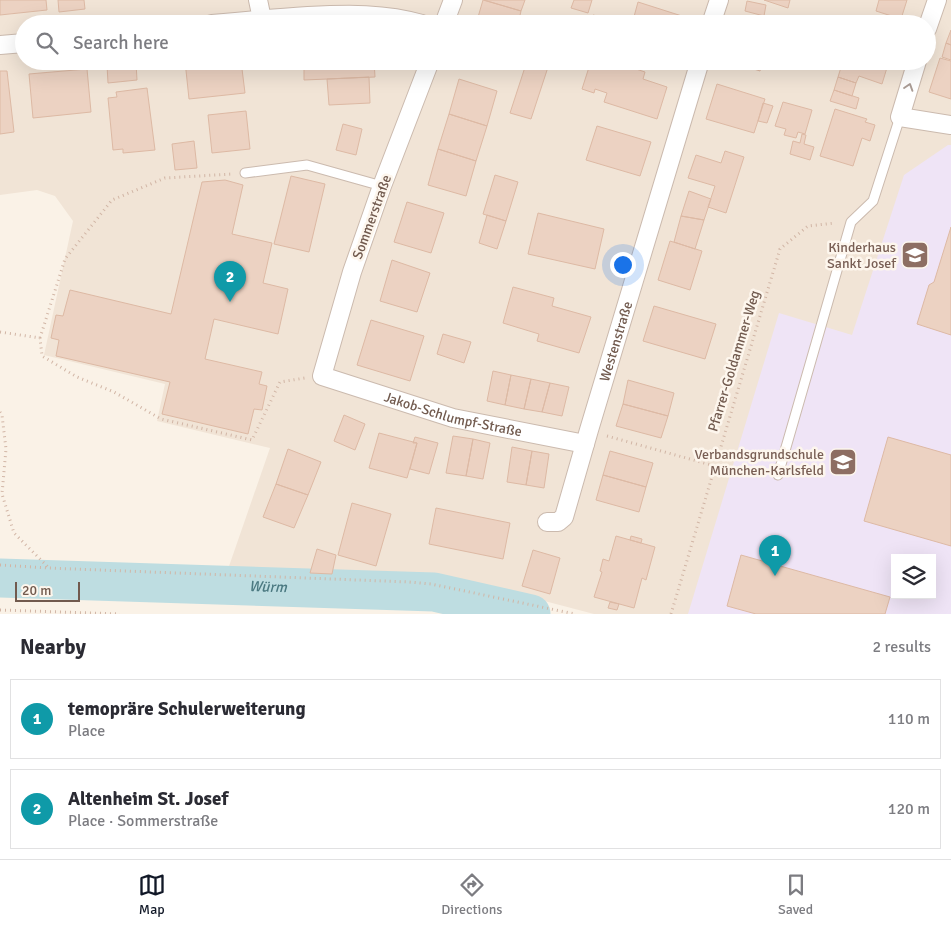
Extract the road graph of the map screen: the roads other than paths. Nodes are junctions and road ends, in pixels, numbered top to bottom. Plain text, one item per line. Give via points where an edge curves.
1 (258, 0) edge
2 (453, 0) edge
3 (719, 0) edge
4 (937, 0) edge
5 (261, 15) edge
6 (329, 15) edge
7 (365, 15) edge
8 (447, 15) edge
9 (715, 15) edge
10 (932, 15) edge
11 (15, 44) edge
12 (0, 45) edge
13 (427, 70) edge
14 (697, 70) edge
15 (914, 70) edge
16 (900, 117) junction
17 (951, 125) edge
18 (245, 173) road end
19 (382, 186) junction
20 (322, 376) joint
21 (587, 437) junction
22 (778, 475) dead end
23 (547, 522) dead end

1 - 5 street
2 - 8 street
3 - 9 street
4 - 10 street
6 - 7 street
11 - 12 street
13 - 19 street, Sommerstraße
14 - 21 street, Westenstraße
16 -> 15 street
16 - 17 street
16 - 22 lane via 873,201 851,222
18 - 19 lane via 307,165
19 - 20 street, Sommerstraße via 352,272
20 - 21 street, Jakob-Schlumpf-Straße via 453,418
21 - 23 street, Westenstraße via 564,517 558,522

